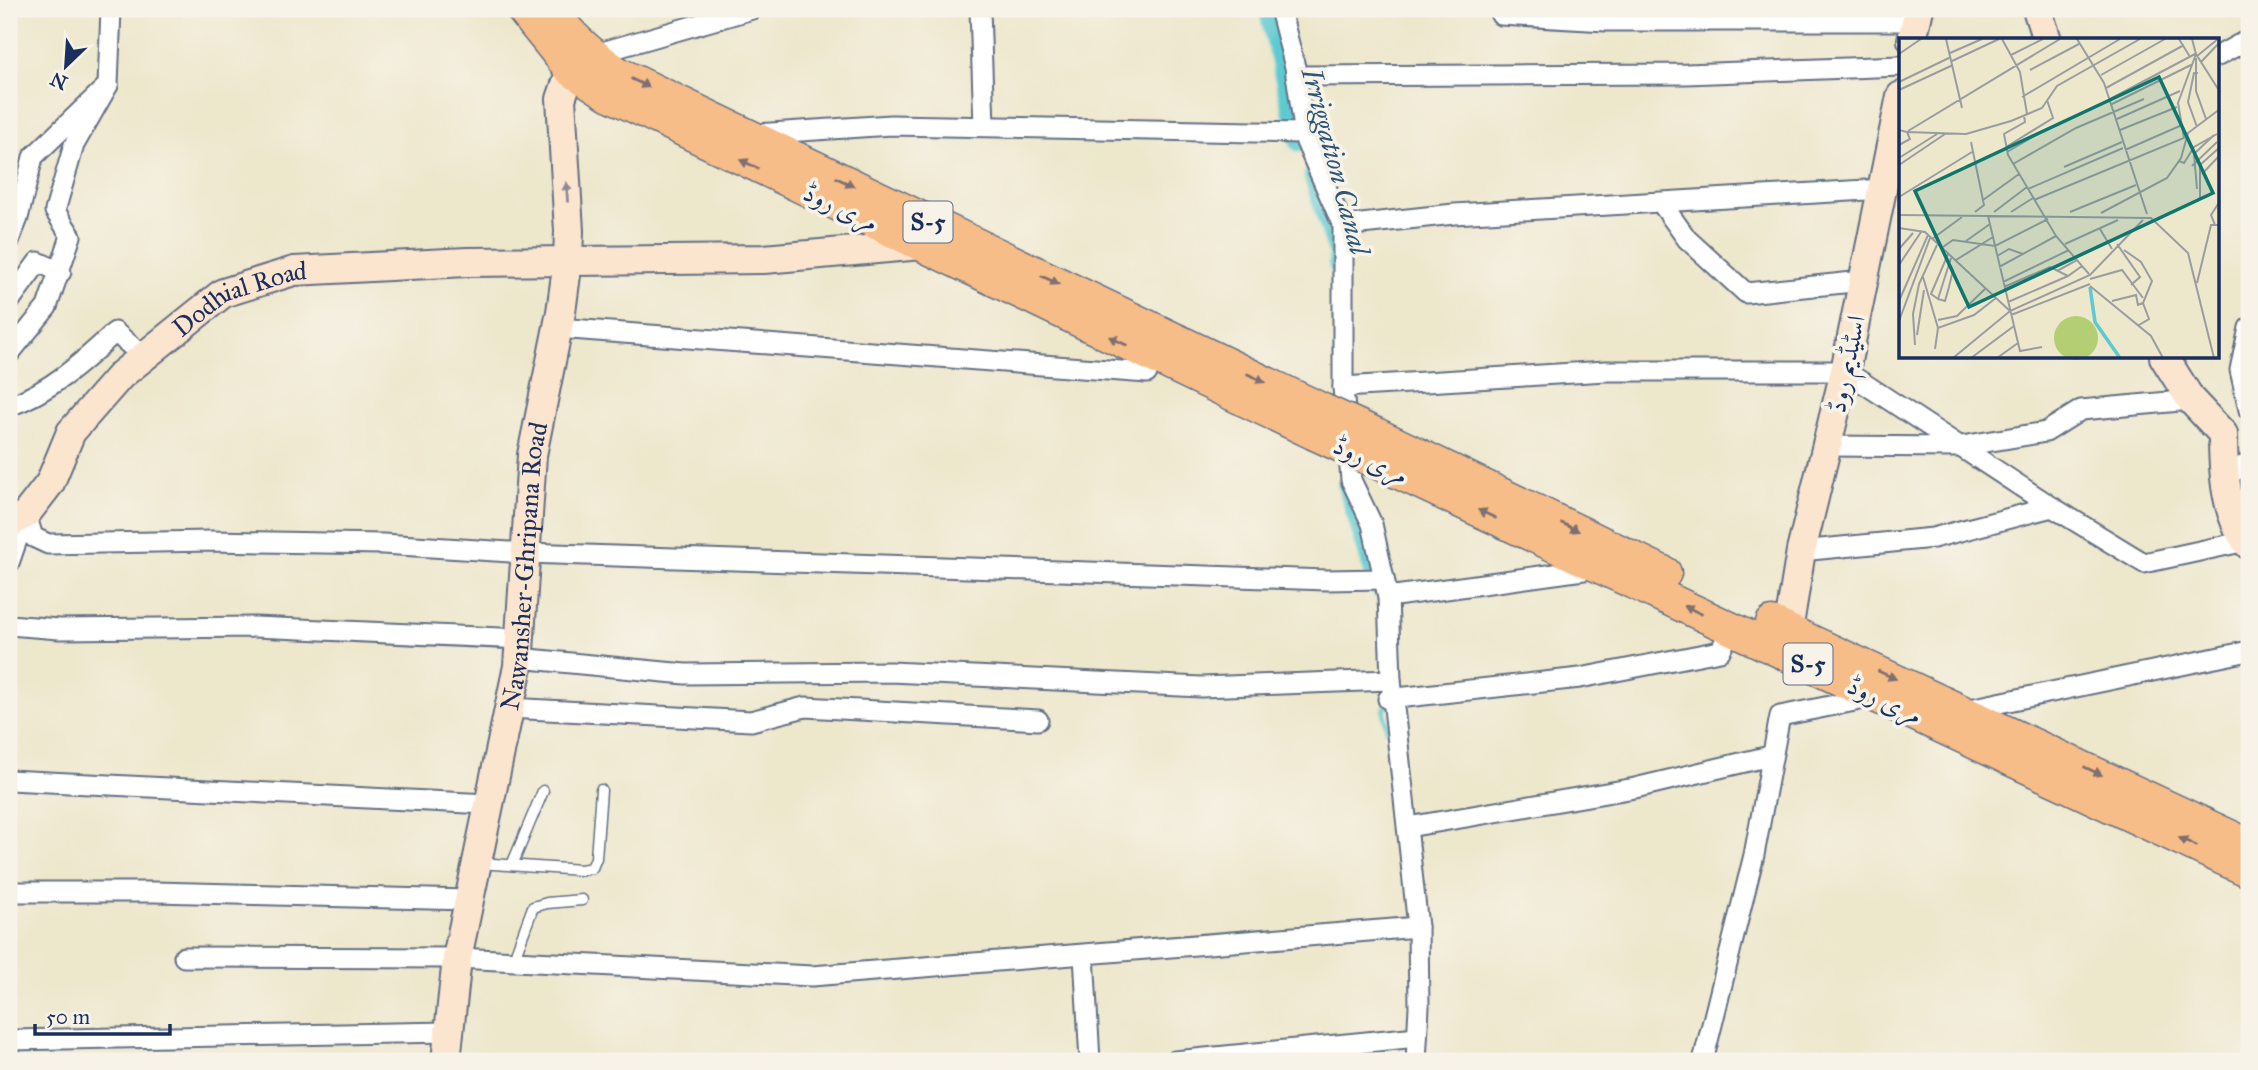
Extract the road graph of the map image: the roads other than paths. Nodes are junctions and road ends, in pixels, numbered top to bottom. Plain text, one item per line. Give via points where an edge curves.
1 (111, 9) edge
2 (522, 9) edge
3 (552, 9) edge
4 (752, 9) edge
5 (980, 9) edge
6 (1280, 9) edge
7 (1498, 9) edge
8 (2037, 9) edge
9 (1916, 23) edge
10 (2046, 38) edge
11 (2249, 39) edge
12 (2220, 55) edge
13 (581, 62) junction
14 (1899, 66) edge
15 (1296, 76) junction
16 (108, 85) junction
17 (1899, 107) edge
18 (984, 127) junction
19 (1304, 133) junction
20 (747, 135) junction
21 (14, 186) edge
22 (1884, 189) junction
23 (1662, 204) junction
24 (1343, 226) junction
25 (9, 240) edge
26 (922, 245) junction
27 (568, 260) junction
28 (61, 272) junction
29 (1863, 281) junction
30 (9, 302) edge
31 (558, 328) junction
32 (2249, 328) edge
33 (9, 354) edge
34 (144, 357) junction
35 (1154, 358) junction
36 (2165, 359) edge
37 (1845, 371) junction
38 (2191, 400) junction
39 (9, 406) edge
40 (2248, 407) edge
41 (1326, 410) junction
42 (2222, 434) junction
43 (1828, 446) junction
44 (1964, 446) junction
45 (2249, 462) edge
46 (2224, 478) junction
47 (2052, 507) junction
48 (18, 519) edge
49 (2248, 543) edge
50 (1801, 551) junction
51 (526, 554) junction
52 (9, 563) edge
53 (1616, 565) junction
54 (1386, 588) junction
55 (9, 625) edge
56 (1732, 628) junction
57 (1788, 631) junction
58 (520, 649) junction
59 (2249, 651) edge
60 (1390, 693) junction
61 (1876, 696) junction
62 (509, 708) junction
63 (1038, 720) dead end
64 (1977, 725) junction
65 (1770, 756) junction
66 (9, 780) edge
67 (601, 790) dead end
68 (543, 791) dead end
69 (488, 804) junction
70 (1408, 827) junction
71 (2249, 845) edge
72 (475, 862) junction
73 (512, 865) junction
74 (2249, 871) edge
75 (9, 892) edge
76 (468, 900) junction
77 (582, 900) dead end
78 (1418, 927) junction
79 (1084, 955) junction
80 (184, 957) dead end
81 (457, 958) junction
82 (513, 962) junction
83 (449, 1032) junction
84 (1418, 1037) junction
85 (9, 1040) edge
86 (446, 1061) edge
87 (1090, 1061) edge
88 (1175, 1061) edge
89 (1416, 1061) edge
90 (1703, 1061) edge

1 - 16 street
2 - 13 main road, مری روڈ / S-5
3 - 13 main road, مری روڈ / S-5
4 - 13 street
5 - 18 street
6 - 15 street
7 - 9 street via 1502,15 1606,21
8 - 10 street
11 - 12 street
13 -> 20 main road, مری روڈ / S-5 via 618,73
26 -> 13 main road, مری روڈ / S-5 via 608,94
27 -> 13 street, Nawansher-Ghripana Road via 561,99
14 - 15 street via 1686,74
15 - 19 street
16 - 21 street via 33,157
16 - 28 street via 74,145 55,211 71,236
17 - 22 street, اسٹیڈیم روڈ
18 - 19 street
18 - 20 street via 891,125
19 - 24 street
20 -> 41 main road, مری روڈ / S-5
21 - 25 street
22 - 23 street
22 - 29 street, اسٹیڈیم روڈ
23 - 24 street via 1454,214
23 - 29 street via 1687,239 1746,293
24 - 41 street
26 - 27 street, Dodhial Road via 764,259
35 -> 26 main road, مری روڈ / S-5
27 - 31 street, Nawansher-Ghripana Road
27 - 34 street, Dodhial Road via 294,271 223,293
28 - 30 street via 38,262
28 - 33 street via 47,307
29 - 37 street, اسٹیڈیم روڈ
31 - 35 street via 1147,373
31 - 51 street, Nawansher-Ghripana Road via 532,455
32 - 40 street via 2241,370
34 - 39 street via 114,332 83,362 30,399
34 - 48 street, Dodhial Road via 121,375 71,432 50,482
35 - 41 main road, مری روڈ / S-5
36 - 38 street
37 - 41 street via 1606,371
37 - 43 street, اسٹیڈیم روڈ
37 - 44 street
38 - 42 street
38 - 44 street via 2081,410 2046,432
40 - 42 street
41 - 53 main road, مری روڈ / S-5, bridge via 1371,446
41 - 54 street via 1372,524
42 - 46 street
43 - 44 street
43 - 50 street, اسٹیڈیم روڈ
44 - 47 street
45 - 46 street
46 - 49 street
47 - 49 street via 2144,563
47 - 50 street via 1933,538
48 - 51 street via 33,537 48,544 370,544
48 - 52 street
50 - 57 street, اسٹیڈیم روڈ
51 - 54 street via 1326,580
51 - 58 street, Nawansher-Ghripana Road
53 - 54 street
56 -> 53 main road, مری روڈ / S-5
53 - 57 main road, مری روڈ / S-5
54 - 60 street
55 - 58 street via 59,629 255,627
56 - 60 street via 1720,651 1580,678
56 - 61 main road, مری روڈ / S-5
57 -> 64 main road, مری روڈ / S-5
58 - 60 street via 685,674 891,672
58 - 62 street, Nawansher-Ghripana Road
59 - 64 street
60 - 70 street
61 - 64 main road, مری روڈ / S-5
61 - 65 street via 1780,716
62 - 63 street via 751,721 805,707
62 - 69 street, Nawansher-Ghripana Road
64 -> 71 main road, مری روڈ / S-5
74 -> 64 main road, مری روڈ / S-5
65 - 70 street via 1635,788
65 - 90 street via 1754,855
66 - 69 street
67 - 73 lane via 592,868
68 - 73 lane
69 - 72 street, Nawansher-Ghripana Road
70 - 78 street
72 - 73 lane
72 - 76 street, Nawansher-Ghripana Road
75 - 76 street
76 - 81 street, Nawansher-Ghripana Road
77 - 82 lane via 533,908
78 - 79 street
78 - 84 street
79 - 82 street via 812,976
79 - 87 street
80 - 81 street
81 - 82 street
81 - 83 street, Nawansher-Ghripana Road
83 - 85 street
83 - 86 street, Nawansher-Ghripana Road
84 - 88 street
84 - 89 street

